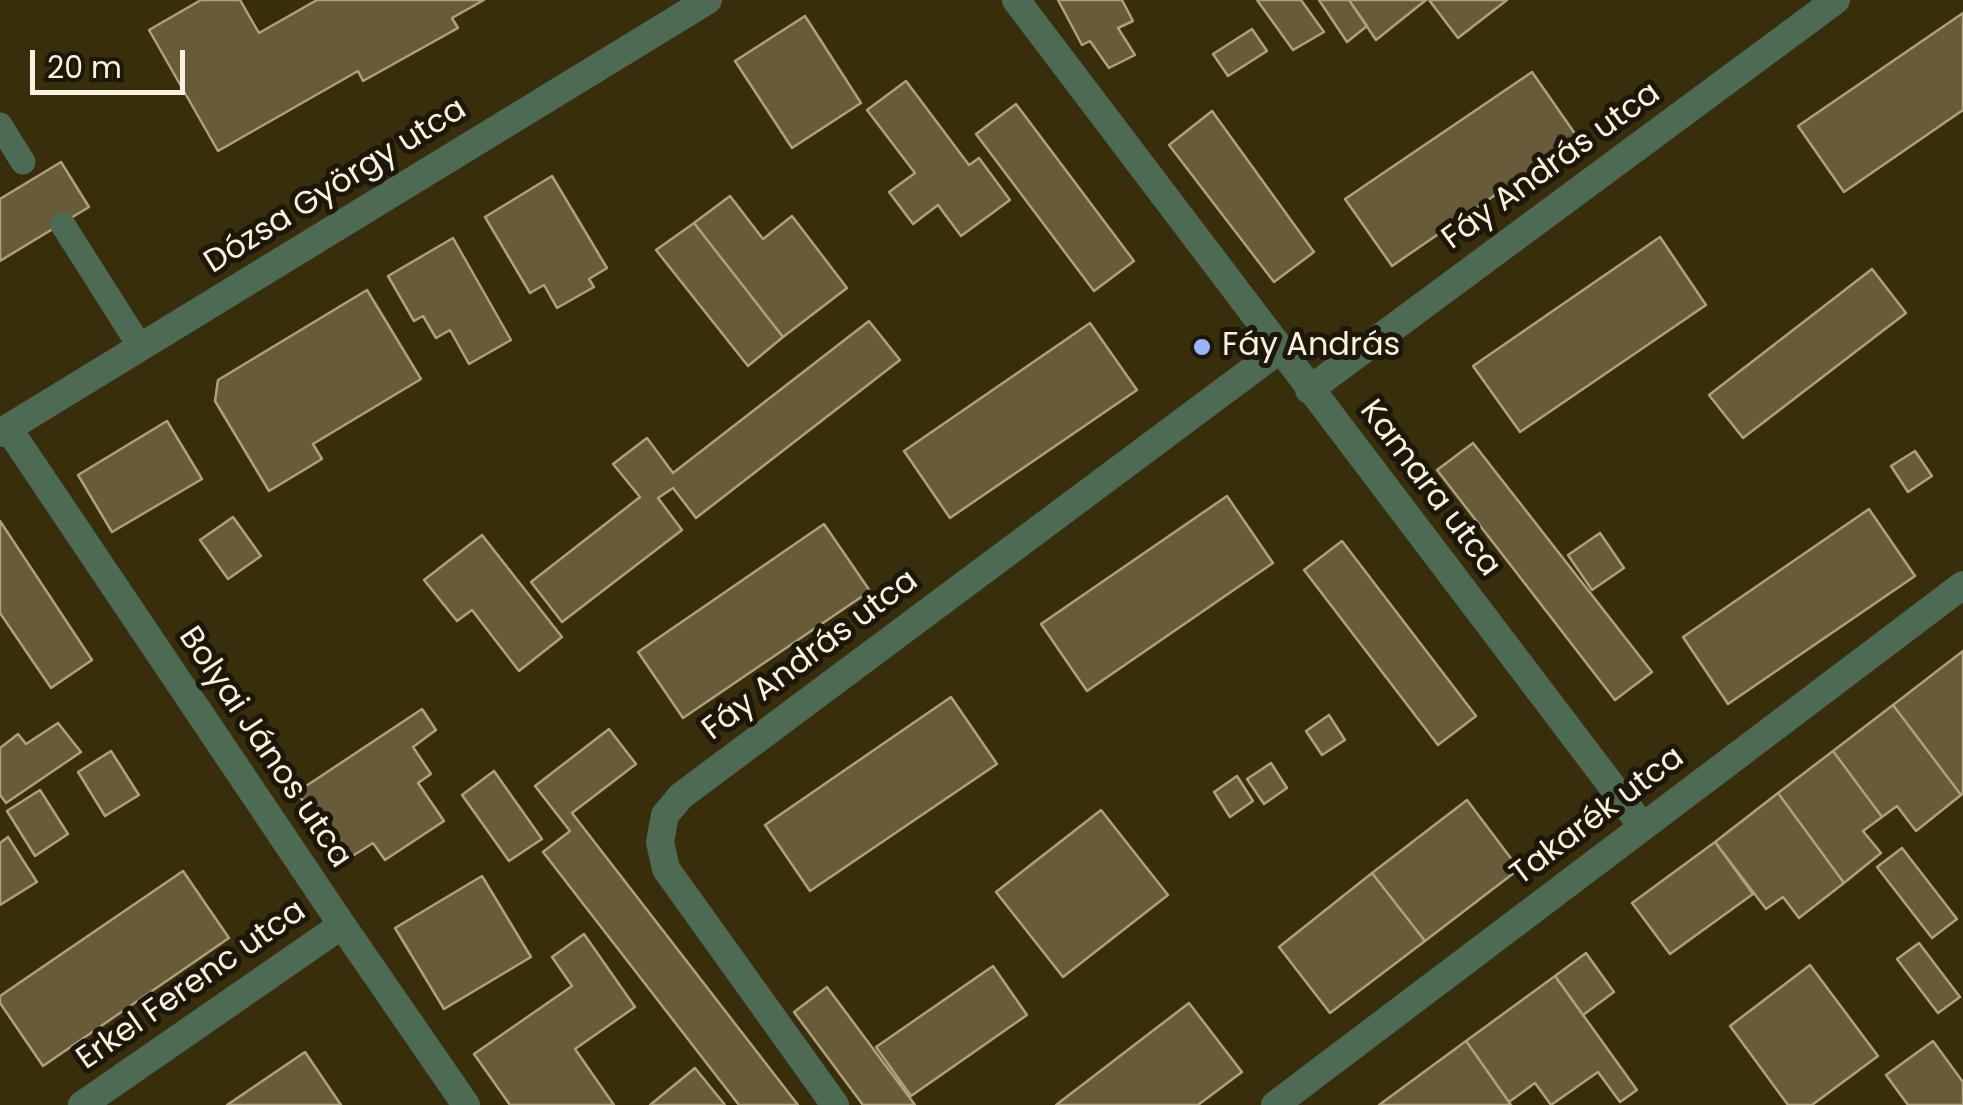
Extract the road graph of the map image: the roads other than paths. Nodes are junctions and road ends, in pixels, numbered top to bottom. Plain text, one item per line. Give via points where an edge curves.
1 (708, 0) edge
2 (1016, 0) edge
3 (1836, 0) edge
4 (0, 125) edge
5 (23, 162) dead end
6 (63, 225) dead end
7 (140, 348) junction
8 (1279, 350) junction
9 (1309, 390) junction
10 (4, 430) edge
11 (1963, 585) edge
12 (1643, 827) junction
13 (342, 926) junction
14 (82, 1105) edge
15 (466, 1105) edge
16 (835, 1105) edge
17 (1275, 1105) edge

1 - 7 street, Dózsa György utca
2 - 8 street, Kamara utca
3 - 9 street, Fáy András utca
4 - 5 lane
6 - 7 lane
7 - 10 street, Dózsa György utca
8 - 9 street, Kamara utca
8 - 16 street, Fáy András utca via 697,784 666,815 660,842 666,868
9 - 12 street, Kamara utca
10 - 13 street, Bolyai János utca
11 - 12 street, Takarék utca
12 - 17 street, Takarék utca
13 - 14 street, Erkel Ferenc utca
13 - 15 street, Bolyai János utca

